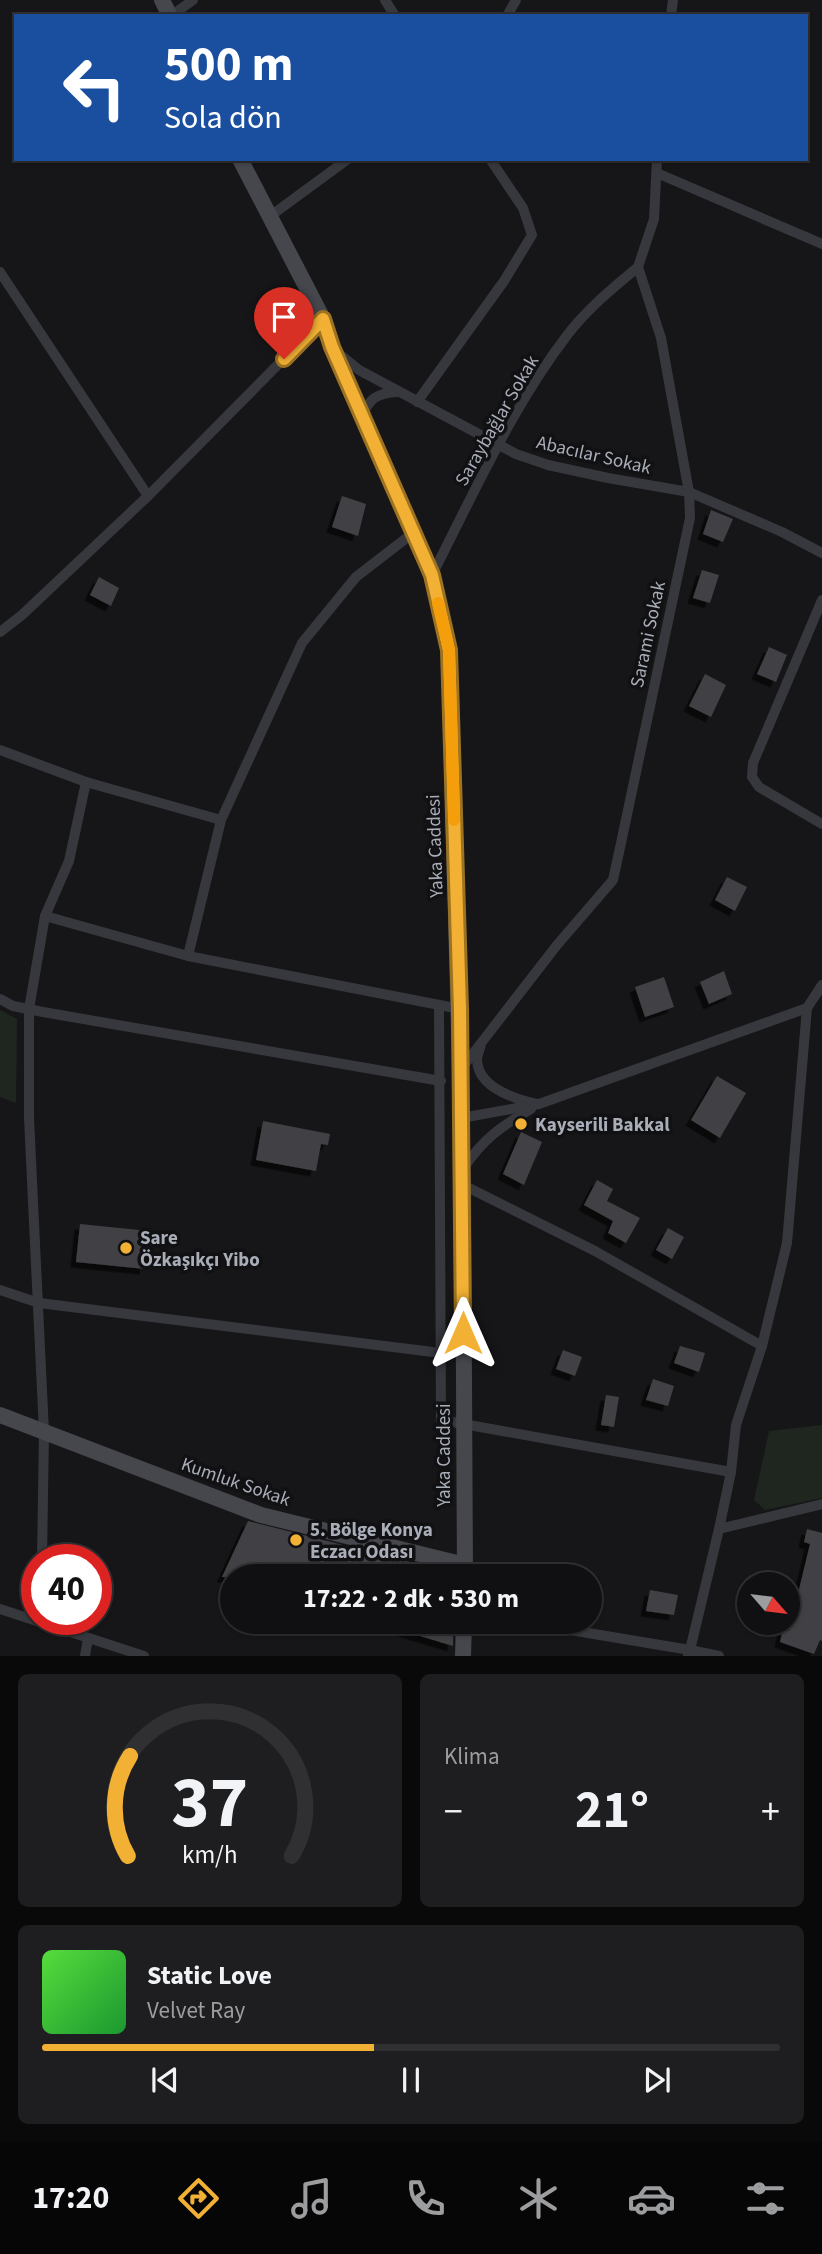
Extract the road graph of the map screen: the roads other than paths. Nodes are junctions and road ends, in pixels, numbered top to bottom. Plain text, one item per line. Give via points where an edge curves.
1 (193, 0) edge
2 (173, 14) edge
3 (241, 161) edge
4 (345, 161) edge
5 (491, 161) edge
6 (657, 161) edge
7 (657, 173) junction
8 (269, 217) junction
9 (822, 244) edge
10 (638, 267) junction
11 (0, 272) edge
12 (323, 319) junction
13 (332, 347) junction
14 (400, 392) junction
15 (417, 401) junction
16 (363, 416) junction
17 (499, 444) junction
18 (689, 492) junction
19 (148, 496) junction
20 (414, 533) junction
21 (822, 553) edge
22 (432, 575) junction
23 (822, 600) edge
24 (0, 632) edge
25 (0, 750) edge
26 (86, 782) junction
27 (221, 820) junction
28 (822, 824) edge
29 (45, 916) junction
30 (188, 956) junction
31 (822, 985) edge
32 (0, 999) edge
33 (439, 1006) junction
34 (807, 1008) junction
35 (29, 1009) junction
36 (460, 1009) junction
37 (481, 1040) junction
38 (461, 1069) junction
39 (441, 1081) junction
40 (539, 1104) junction
41 (461, 1118) junction
42 (463, 1177) junction
43 (0, 1290) edge
44 (39, 1303) junction
45 (762, 1346) junction
46 (441, 1353) junction
47 (0, 1415) edge
48 (463, 1425) junction
49 (44, 1432) junction
50 (731, 1472) junction
51 (822, 1504) edge
52 (719, 1529) junction
53 (42, 1544) edge
54 (440, 1564) edge
55 (465, 1564) edge
56 (0, 1609) edge
57 (21, 1615) edge
58 (464, 1634) edge
59 (587, 1634) edge
60 (80, 1635) edge
61 (88, 1638) junction
62 (689, 1653) edge
63 (85, 1656) edge
64 (144, 1656) edge
65 (463, 1656) edge
66 (719, 1656) edge

1 - 2 street
3 - 8 street, Yaka Caddesi
4 - 8 street
5 - 15 street via 523,208 532,234 504,281
6 - 7 street
7 - 9 street
7 - 10 street via 654,219
8 - 12 street, Yaka Caddesi
10 - 17 street, Saraybağlar Sokak via 570,332 531,386
10 - 18 street, Sarami Sokak via 661,338
11 - 19 street
12 - 13 street, Yaka Caddesi
12 - 19 street
13 - 14 street, Abacılar Sokak via 359,370
13 - 16 street, Yaka Caddesi
14 - 15 street, Abacılar Sokak
14 - 16 street via 374,397
15 - 17 street, Abacılar Sokak
16 - 20 street, Yaka Caddesi
17 - 18 street, Abacılar Sokak via 548,465
17 - 22 street, Saraybağlar Sokak
18 - 21 street, Abacılar Sokak
18 - 37 street, Sarami Sokak via 690,518 613,880
19 - 24 street
20 - 22 street, Yaka Caddesi
20 - 27 street via 356,577 302,643
22 - 36 street, Yaka Caddesi via 449,650
23 - 28 street via 753,763 752,777 759,787
25 - 26 street
26 - 27 street
26 - 29 street via 69,861
27 - 30 street
29 - 30 street
29 - 35 street
30 - 33 street
31 - 34 street
32 - 35 street
33 - 36 street
33 - 39 street
34 - 40 street
34 - 45 street via 787,1243
35 - 39 street
35 - 44 street via 29,1118
36 - 38 street, Yaka Caddesi
37 - 38 street, Sarami Sokak
37 - 40 street via 477,1061 484,1079 516,1099
38 - 41 street, Yaka Caddesi
39 - 46 street
40 - 41 street
40 - 42 street via 489,1135 476,1148
41 - 42 street, Yaka Caddesi
42 - 45 street
42 - 48 street, Yaka Caddesi
43 - 44 street
44 - 46 street
44 - 49 street
45 - 50 street via 736,1425
46 - 48 street via 442,1420
47 - 49 street, Kumluk Sokak
48 - 50 street
48 - 55 street, Yaka Caddesi
49 - 53 street
49 - 54 street, Kumluk Sokak via 261,1515
50 - 52 street
51 - 52 street
52 - 62 street
56 - 57 street
58 - 65 street
59 - 62 street
60 - 61 street
61 - 63 street
61 - 64 street
62 - 66 street

